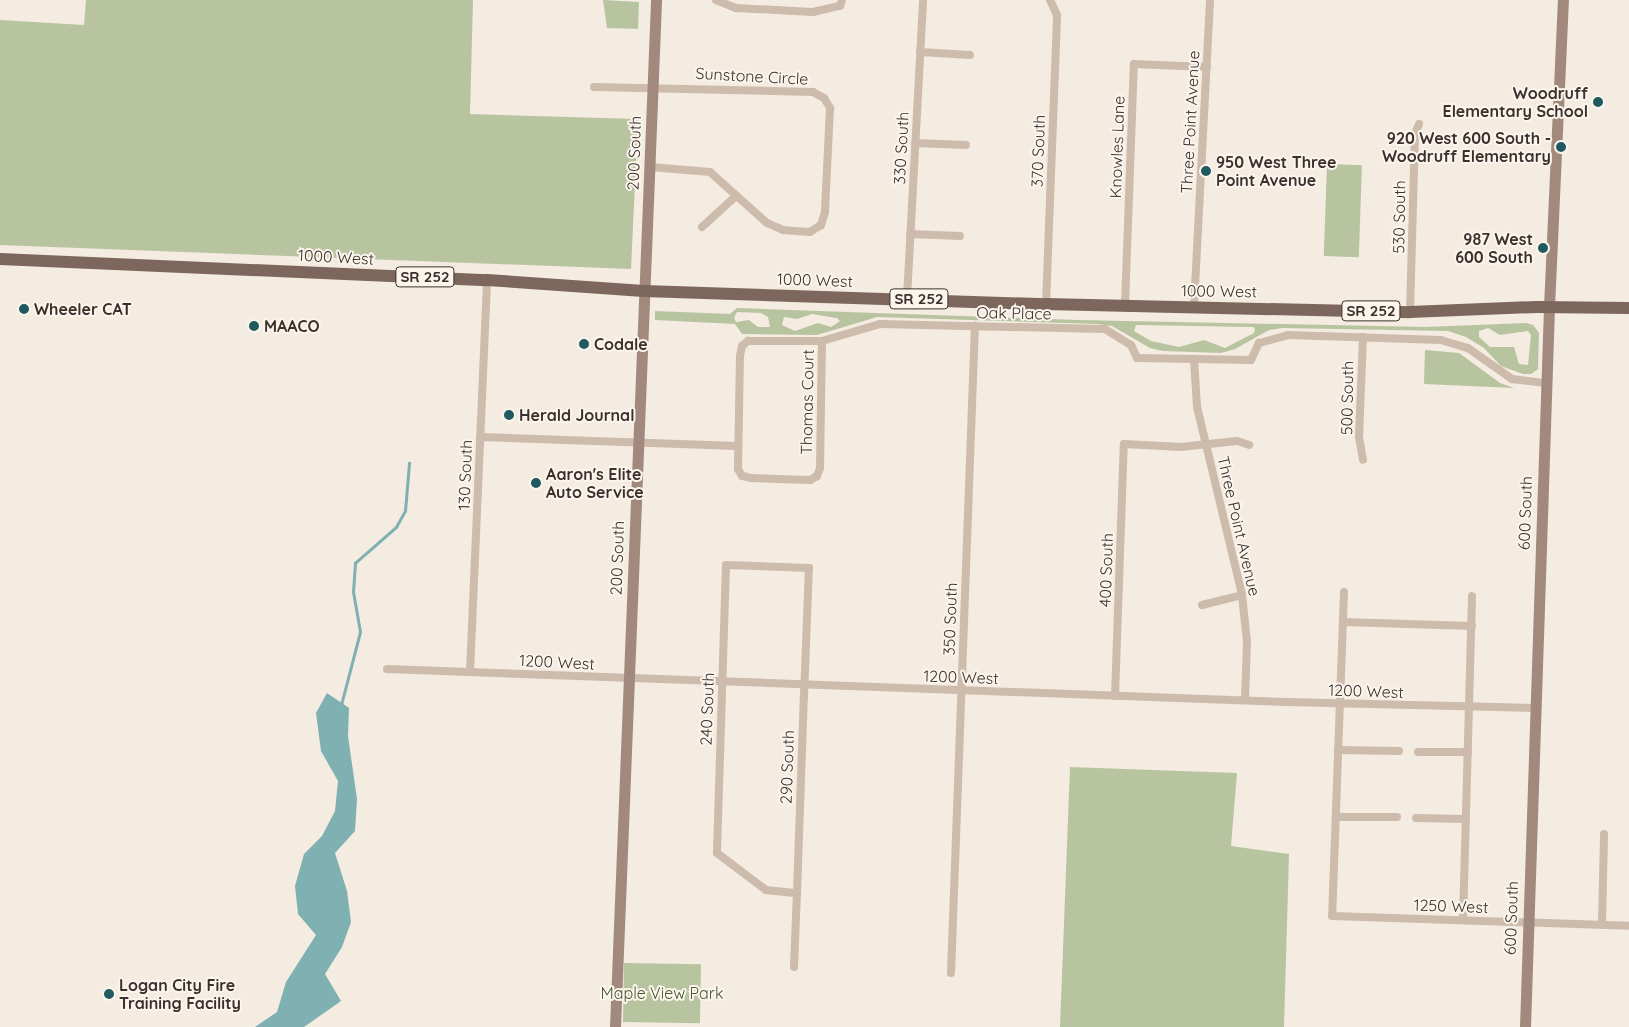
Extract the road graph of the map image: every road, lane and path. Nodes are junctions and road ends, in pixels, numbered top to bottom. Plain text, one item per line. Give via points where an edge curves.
1 (656, 0) edge
2 (716, 0) edge
3 (842, 0) edge
4 (923, 0) edge
5 (1050, 0) edge
6 (1210, 0) edge
7 (1563, 0) edge
8 (920, 52) junction
9 (970, 55) dead end
10 (1207, 68) junction
11 (653, 86) junction
12 (594, 87) dead end
13 (1419, 124) dead end
14 (915, 143) junction
15 (966, 145) dead end
16 (650, 167) junction
17 (736, 196) junction
18 (702, 227) dead end
19 (910, 234) junction
20 (960, 236) dead end
21 (0, 259) edge
22 (487, 280) junction
23 (644, 291) junction
24 (907, 298) junction
25 (1046, 304) junction
26 (1124, 305) junction
27 (1194, 306) junction
28 (1549, 307) junction
29 (1629, 308) edge
30 (1410, 312) junction
31 (975, 325) junction
32 (1363, 337) junction
33 (822, 341) junction
34 (1194, 359) junction
35 (1546, 383) junction
36 (480, 437) junction
37 (638, 443) junction
38 (1206, 443) junction
39 (1249, 445) dead end
40 (737, 446) junction
41 (1363, 460) dead end
42 (809, 568) joint
43 (1344, 592) dead end
44 (1242, 595) junction
45 (1472, 596) dead end
46 (1202, 605) dead end
47 (1343, 622) junction
48 (1472, 626) junction
49 (387, 670) dead end
50 (470, 672) junction
51 (628, 679) junction
52 (721, 682) junction
53 (804, 685) junction
54 (961, 691) junction
55 (1115, 696) junction
56 (1244, 700) junction
57 (1340, 704) junction
58 (1469, 707) junction
59 (1535, 708) junction
60 (1338, 750) junction
61 (1400, 751) dead end
62 (1418, 752) dead end
63 (1468, 752) junction
64 (1336, 817) junction
65 (1397, 817) dead end
66 (1416, 818) dead end
67 (1466, 819) junction
68 (1604, 834) dead end
69 (797, 893) junction
70 (1463, 920) junction
71 (1527, 923) junction
72 (1602, 924) junction
73 (1629, 926) edge
74 (794, 967) dead end
75 (951, 973) dead end
76 (615, 1027) edge
77 (1525, 1027) edge

1 - 11 street, 200 South
2 - 3 street via 736,8 813,12 840,6
4 - 8 street, 330 South
5 - 25 street, 370 South via 1057,15
6 - 10 street, Three Point Avenue
7 - 28 street, 600 South
8 - 9 street
8 - 14 street, 330 South
10 - 26 street, Knowles Lane via 1134,64
10 - 27 street, Three Point Avenue
11 - 12 street, Sunstone Circle
11 - 16 street, 200 South
11 - 17 street, Sunstone Circle via 813,92 824,98 830,108 826,212 821,225 810,232 782,230 767,223
13 - 30 street, 530 South via 1415,134
14 - 15 street
14 - 19 street, 330 South
16 - 17 street, Sunstone Circle via 710,172
16 - 23 street, 200 South
17 - 18 street
19 - 20 street
19 - 24 street, 330 South
21 - 22 main road, 1000 West / SR 252
22 - 23 main road, 1000 West / SR 252
22 - 36 street, 130 South
23 - 24 main road, 1000 West / SR 252
23 - 37 street, 200 South
24 - 25 main road, 1000 West / SR 252
25 - 26 main road, 1000 West / SR 252
26 - 27 main road, 1000 West / SR 252
27 - 30 main road, 1000 West / SR 252
28 - 29 main road, 1000 West / SR 252
28 - 30 main road, 1000 West / SR 252
28 - 35 street, 600 South
31 - 33 street, Oak Place via 880,324
31 - 34 street, Oak Place via 1105,329 1132,345 1136,358
31 - 54 street, 350 South
32 - 34 street via 1288,335 1259,343 1251,360
32 - 35 street via 1455,342 1512,379
32 - 41 street, 500 South via 1359,437
33 - 40 street, Thomas Court via 748,341 742,346
33 - 40 street, Thomas Court via 820,468 817,476 810,480 742,476 738,469
34 - 38 street, Three Point Avenue via 1198,407
35 - 59 street, 600 South
36 - 37 street
36 - 50 street, 130 South
37 - 40 street
37 - 51 street, 200 South
38 - 39 street via 1237,441
38 - 44 street, Three Point Avenue
38 - 55 street, 400 South via 1181,447 1124,444
42 - 52 street, 240 South via 726,565
42 - 53 street, 290 South
43 - 47 street
44 - 46 street
44 - 56 street, Three Point Avenue via 1247,642
45 - 48 street
47 - 48 street
47 - 57 street
48 - 58 street
49 - 50 street, 1200 West
50 - 51 street, 1200 West
51 - 52 street, 1200 West
51 - 76 street, 200 South
52 - 53 street, 1200 West
52 - 69 street, 240 South via 717,853 766,890
53 - 54 street, 1200 West
53 - 69 street, 290 South
54 - 55 street, 1200 West
54 - 75 street, 350 South
55 - 56 street, 1200 West
56 - 57 street, 1200 West
57 - 58 street, 1200 West
57 - 60 street
58 - 59 street, 1200 West
58 - 63 street
59 - 71 street, 600 South
60 - 61 street
60 - 64 street
62 - 63 street
63 - 67 street
64 - 65 street
64 - 70 street, 1250 West via 1332,916
66 - 67 street
67 - 70 street
68 - 72 street
69 - 74 street, 290 South
70 - 71 street, 1250 West
71 - 72 street, 1250 West
71 - 77 street, 600 South
72 - 73 street, 1250 West

